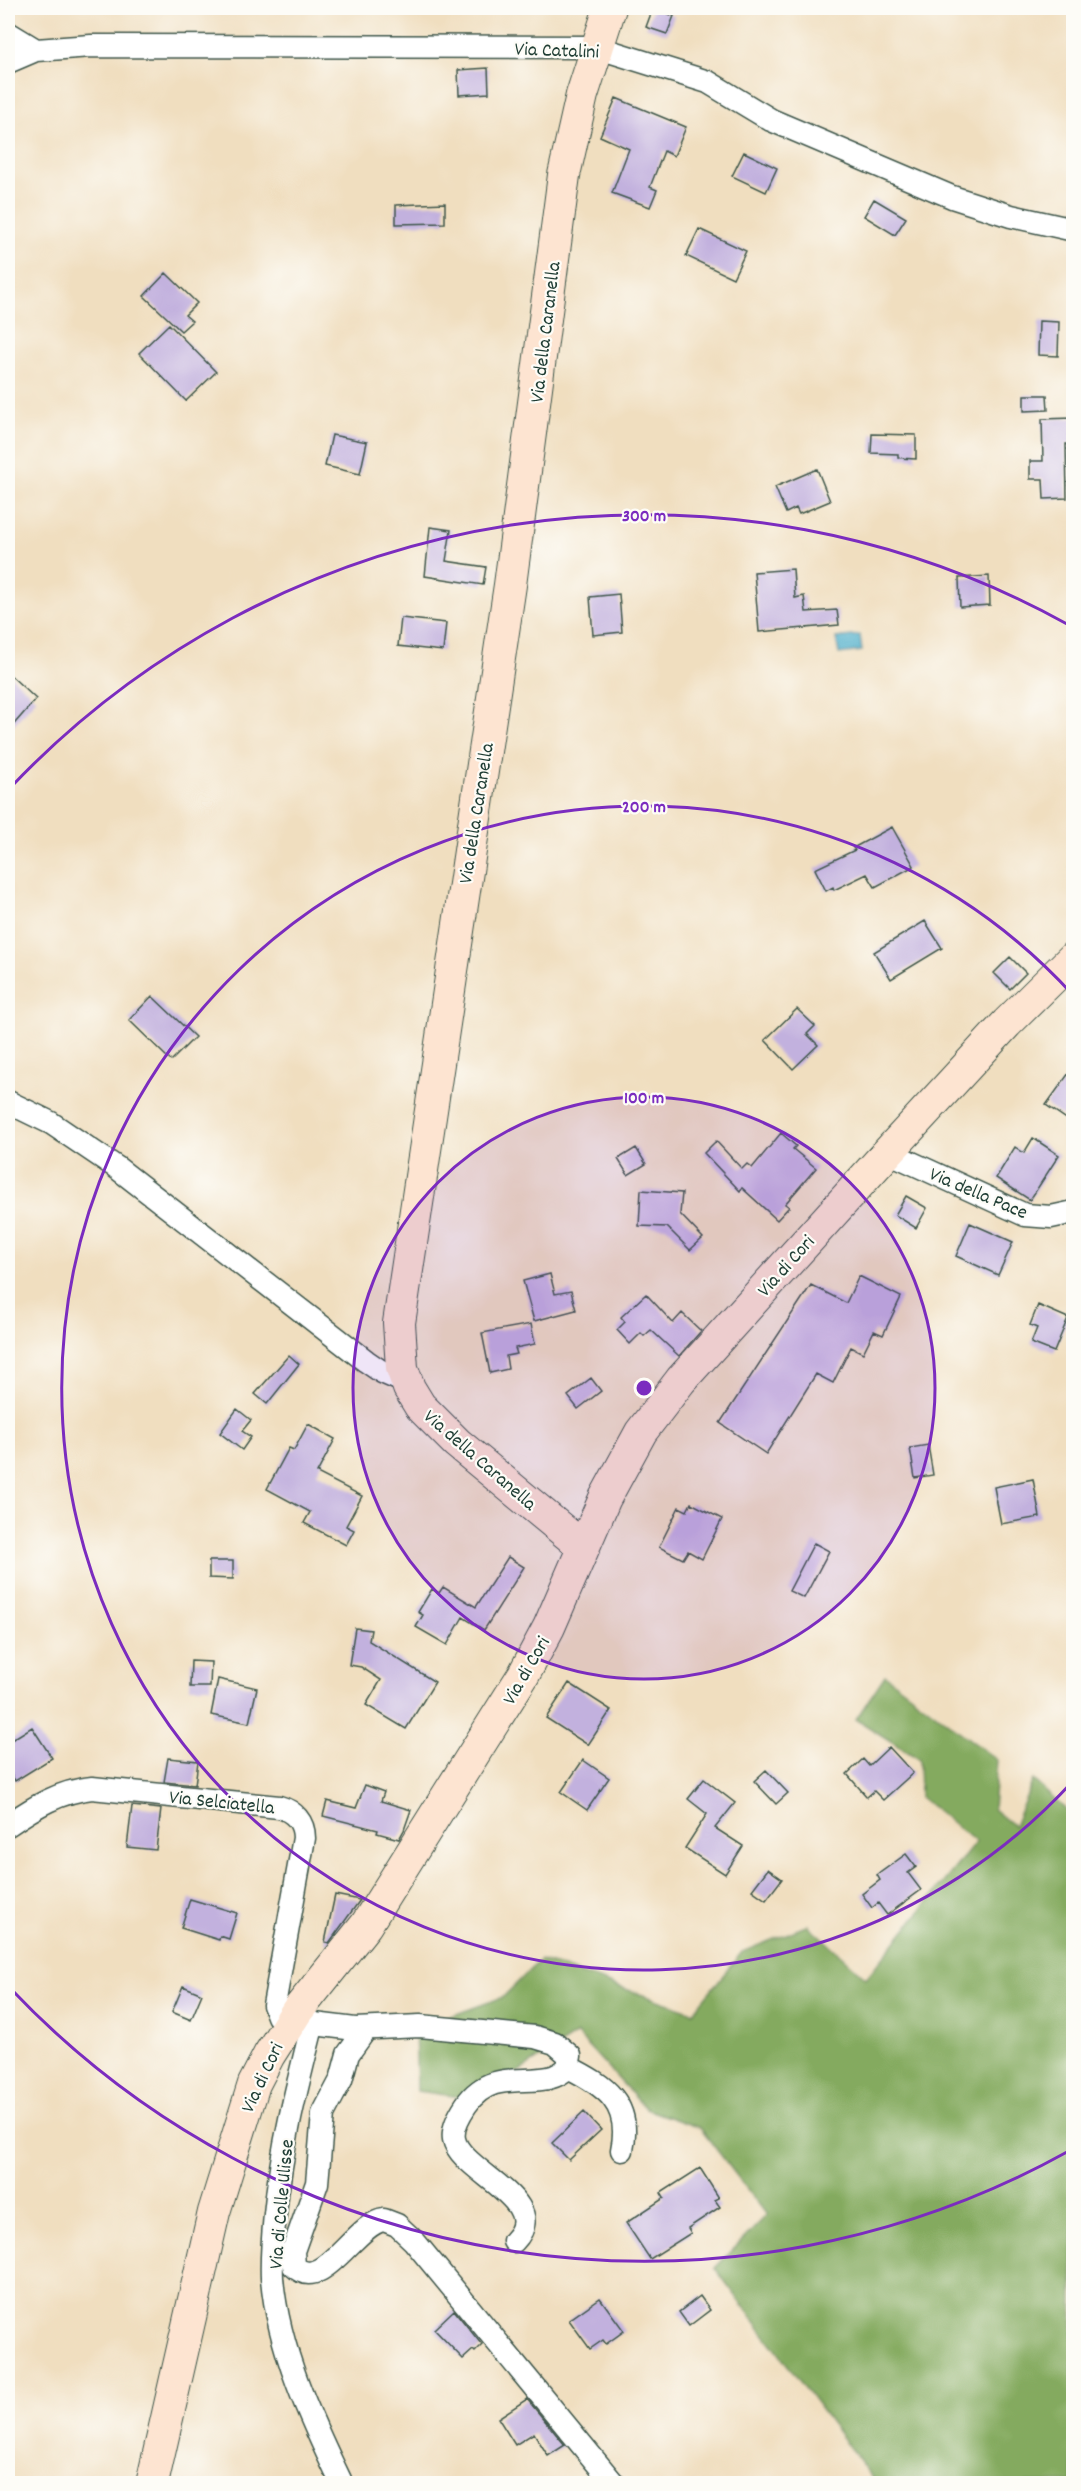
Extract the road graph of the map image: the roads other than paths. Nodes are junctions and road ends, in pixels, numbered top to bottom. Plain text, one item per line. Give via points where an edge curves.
1 (610, 8) edge
2 (8, 33) edge
3 (596, 47) junction
4 (36, 50) junction
5 (8, 62) edge
6 (1074, 230) edge
7 (1074, 957) edge
8 (8, 1102) edge
9 (888, 1152) junction
10 (1074, 1212) edge
11 (407, 1383) junction
12 (583, 1547) junction
13 (8, 1825) edge
14 (301, 2022) junction
15 (366, 2029) junction
16 (568, 2067) junction
17 (622, 2150) dead end
18 (514, 2241) dead end
19 (152, 2484) edge
20 (342, 2484) edge
21 (614, 2484) edge

1 - 3 main road, Via della Caranella
2 - 4 street
3 - 4 street, Via Catalini via 115,45
3 - 6 street, Via Catalini via 716,85 771,120 966,202
3 - 11 main road, Via della Caranella via 564,175 509,596 400,1307 399,1346
4 - 5 street, Via Catalini
7 - 9 main road, Via di Cori via 1006,1023
8 - 11 street via 51,1123 103,1158 366,1361
9 - 10 street, Via della Pace via 1024,1215 1051,1217
9 - 12 main road, Via di Cori via 655,1412 618,1473
11 - 12 main road, Via della Caranella via 420,1406 446,1433
12 - 14 main road, Via di Cori via 524,1674
13 - 14 street, Via Selciatella via 57,1795 92,1788 289,1810 299,1819 304,1834 274,2005 278,2016
14 - 15 street
14 - 19 main road, Via di Cori via 269,2055 254,2084 232,2152 210,2229
14 - 20 street, Via di Colle Ulisse via 281,2157 272,2275 290,2357 316,2429
15 - 16 street via 420,2026 535,2037 555,2043 567,2052 571,2060
15 - 21 street via 348,2054 341,2080 323,2114 317,2183 293,2251 294,2266 305,2272 319,2270 373,2223 384,2220 397,2224
16 - 17 street via 598,2084 619,2106 626,2128
16 - 18 street via 556,2077 488,2085 471,2098 455,2128 454,2140 459,2151 509,2194 520,2210 523,2226

